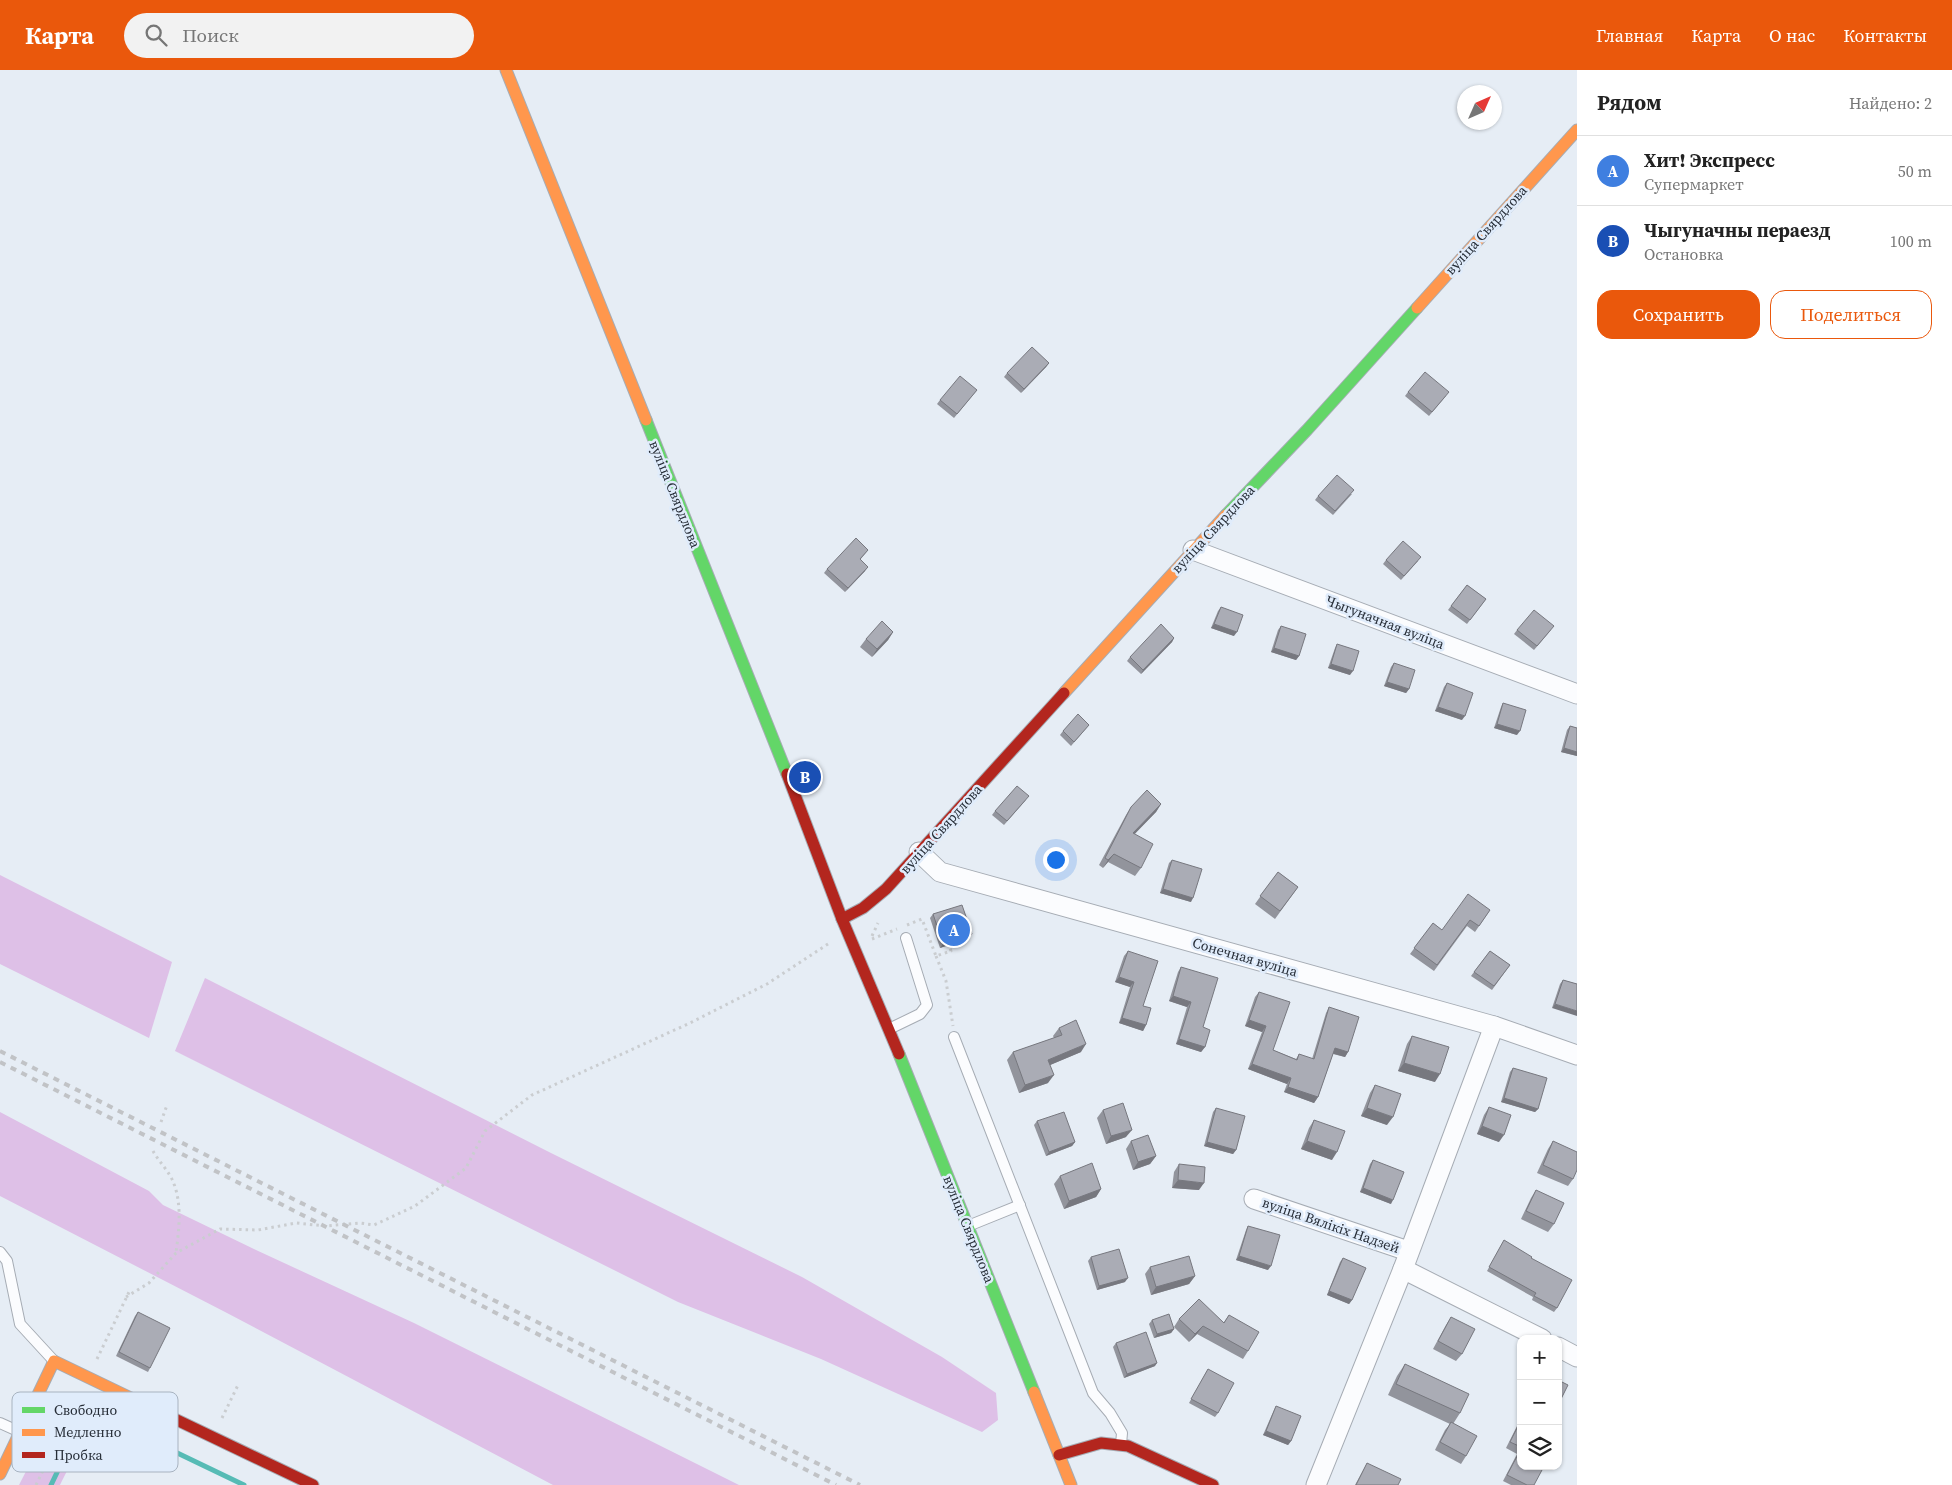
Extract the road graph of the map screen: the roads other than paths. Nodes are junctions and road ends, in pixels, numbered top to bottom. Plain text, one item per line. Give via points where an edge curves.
1 (506, 70) edge
2 (1576, 134) edge
3 (1193, 550) junction
4 (1577, 694) edge
5 (919, 852) junction
6 (842, 919) junction
7 (906, 938) dead end
8 (1494, 1026) junction
9 (889, 1029) junction
10 (954, 1037) road end
11 (1577, 1055) edge
12 (1254, 1199) dead end
13 (1020, 1205) junction
14 (968, 1226) junction
15 (0, 1252) edge
16 (1405, 1260) junction
17 (1535, 1335) edge
18 (1562, 1349) edge
19 (1577, 1357) edge
20 (54, 1361) junction
21 (39, 1392) edge
22 (119, 1392) edge
23 (178, 1420) edge
24 (0, 1423) edge
25 (12, 1428) edge
26 (1121, 1444) junction
27 (12, 1449) edge
28 (1059, 1455) junction
29 (0, 1474) edge
30 (313, 1485) edge
31 (1071, 1485) edge
32 (1213, 1485) edge
33 (1316, 1485) edge

1 - 6 street, вуліца Свярдлова via 791,783
2 - 3 street, вуліца Свярдлова via 1307,430
3 - 4 street, Чыгуначная вуліца
3 - 5 street, вуліца Свярдлова
5 - 6 street, вуліца Свярдлова via 877,898
5 - 8 street, Сонечная вуліца via 940,872
6 - 9 street, вуліца Свярдлова
7 - 9 lane via 927,1005 920,1014
8 - 11 street, Сонечная вуліца
8 - 16 street
9 - 14 street, вуліца Свярдлова
10 - 13 lane
12 - 16 street, вуліца Вялікіх Надзей
13 - 14 lane
13 - 26 lane via 1093,1393 1122,1434
14 - 28 street, вуліца Свярдлова
15 - 20 lane via 7,1261 20,1324
16 - 17 street, вуліца Вялікіх Надзей
16 - 33 street
18 - 19 street
20 - 21 street
20 - 22 street
23 - 30 street
24 - 25 lane
26 - 28 street via 1101,1443
26 - 32 street
27 - 29 street
28 - 31 street, вуліца Свярдлова

